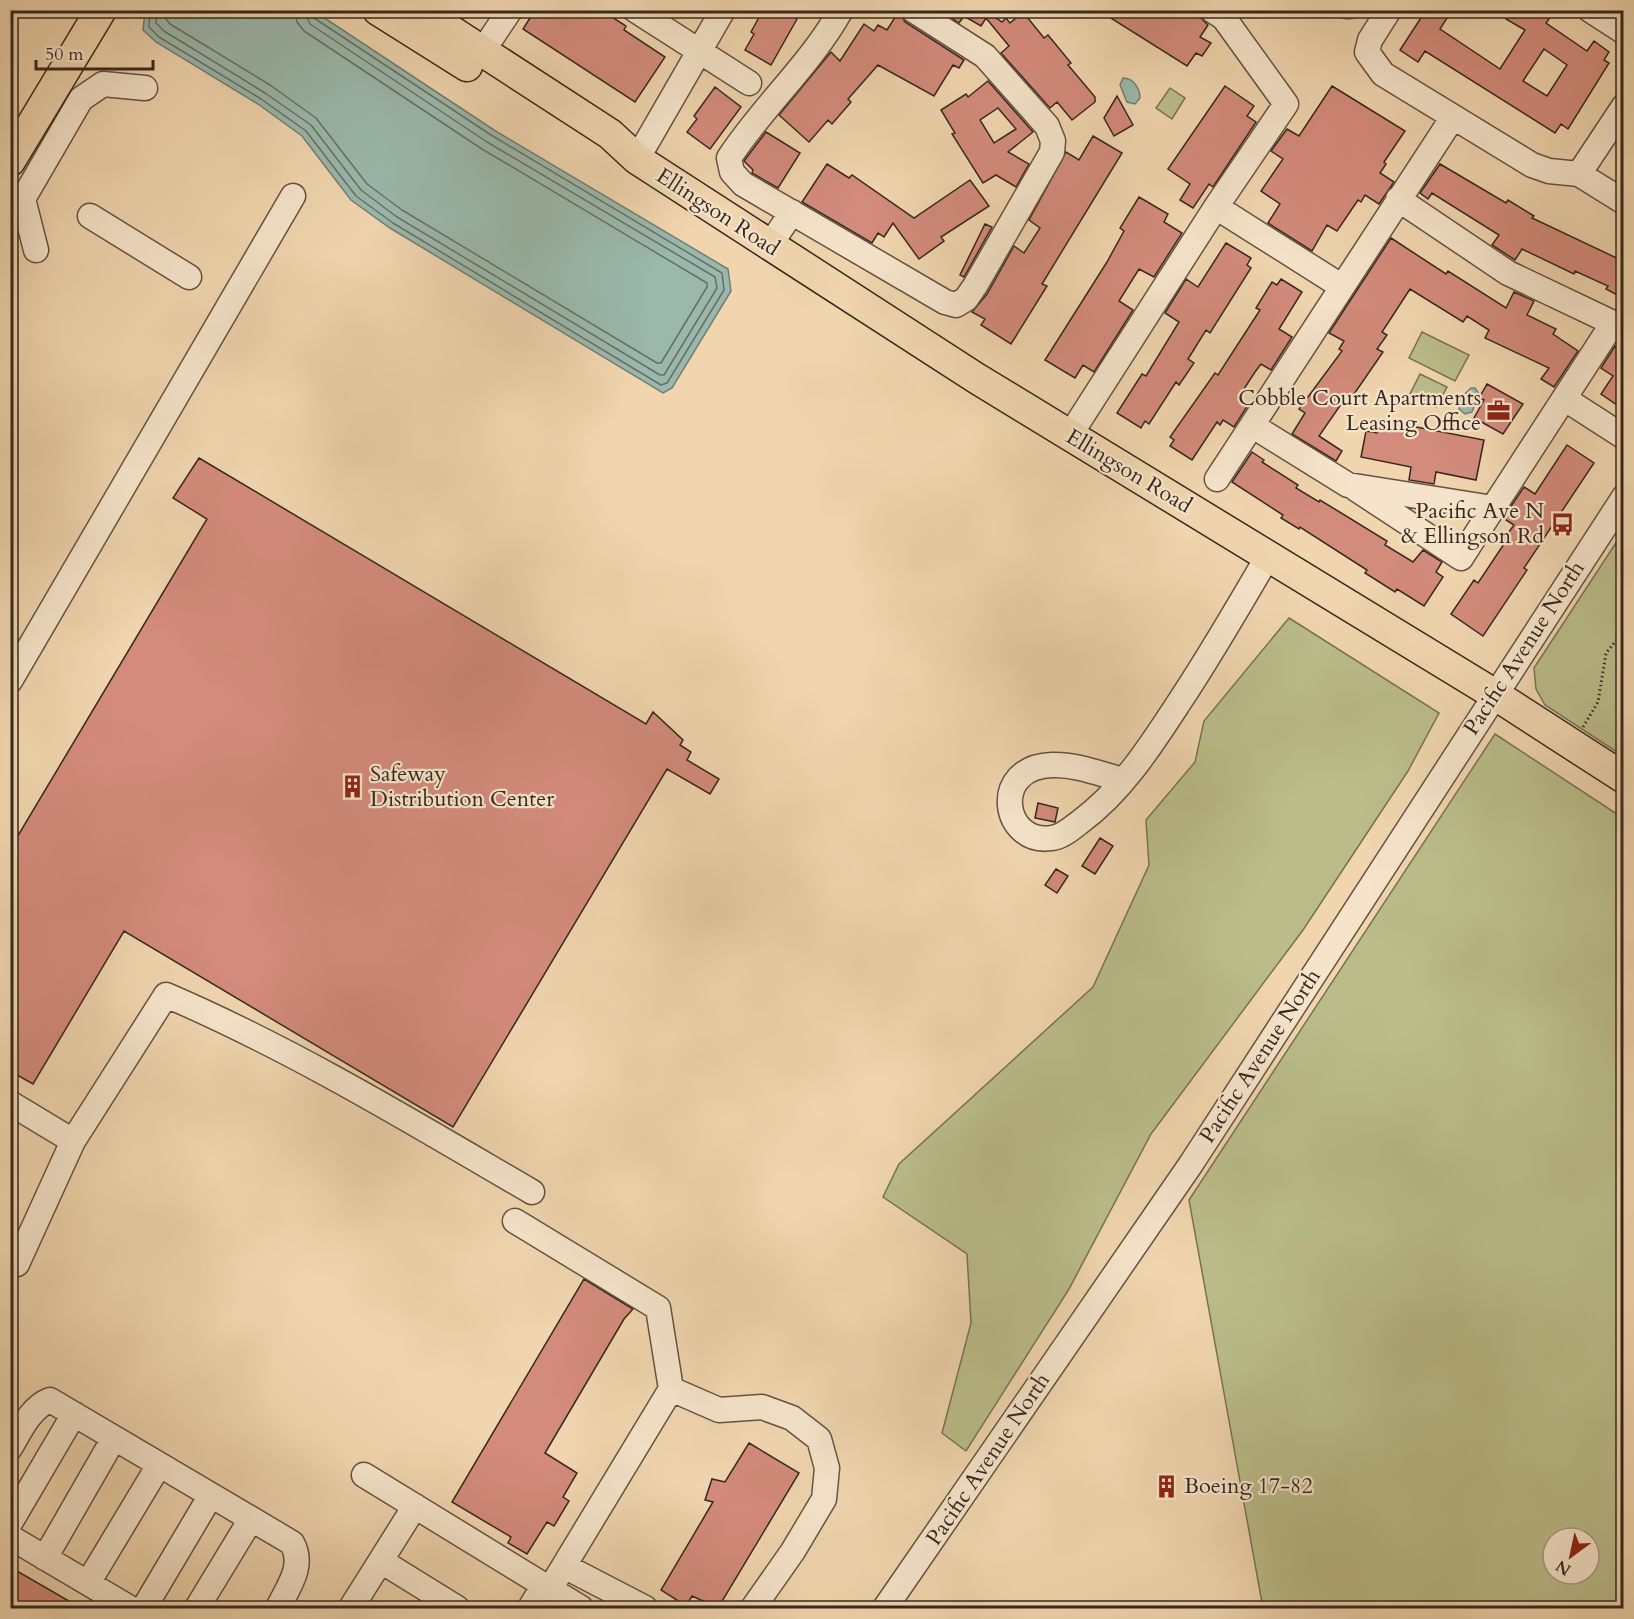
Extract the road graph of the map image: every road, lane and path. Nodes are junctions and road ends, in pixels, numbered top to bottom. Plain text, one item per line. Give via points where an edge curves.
1 (79, 10) edge
2 (101, 10) edge
3 (378, 10) edge
4 (419, 10) edge
5 (510, 10) edge
6 (635, 10) edge
7 (723, 10) edge
8 (841, 10) edge
9 (913, 10) edge
10 (1212, 10) edge
11 (1389, 10) edge
12 (1590, 10) edge
13 (1623, 32) edge
14 (483, 52) junction
15 (701, 53) junction
16 (748, 83) dead end
17 (145, 88) dead end
18 (1623, 106) edge
19 (1453, 117) junction
20 (10, 126) edge
21 (637, 159) junction
22 (10, 161) edge
23 (1579, 174) junction
24 (293, 196) dead end
25 (1398, 199) junction
26 (1623, 202) edge
27 (1216, 207) junction
28 (792, 212) junction
29 (90, 216) dead end
30 (770, 245) junction
31 (36, 250) dead end
32 (189, 277) dead end
33 (1341, 286) junction
34 (1564, 399) junction
35 (1253, 426) junction
36 (1070, 435) junction
37 (1623, 437) edge
38 (1217, 479) dead end
39 (1348, 484) junction
40 (1623, 497) edge
41 (1493, 508) junction
42 (1623, 547) edge
43 (1268, 556) junction
44 (1623, 584) edge
45 (1623, 631) edge
46 (10, 681) edge
47 (1494, 694) junction
48 (1582, 728) dead end
49 (1623, 778) edge
50 (1123, 780) dead end
51 (10, 1103) edge
52 (73, 1141) junction
53 (532, 1192) dead end
54 (515, 1221) dead end
55 (17, 1264) dead end
56 (671, 1389) junction
57 (74, 1414) junction
58 (114, 1438) junction
59 (10, 1448) edge
60 (159, 1465) junction
61 (364, 1475) dead end
62 (211, 1495) junction
63 (415, 1506) junction
64 (251, 1519) junction
65 (10, 1523) edge
66 (10, 1537) edge
67 (45, 1558) junction
68 (381, 1561) junction
69 (564, 1566) junction
70 (88, 1583) junction
71 (547, 1587) junction
72 (130, 1608) edge
73 (144, 1608) edge
74 (197, 1608) edge
75 (278, 1608) edge
76 (351, 1608) edge
77 (457, 1608) edge
78 (530, 1608) edge
79 (581, 1608) edge
80 (645, 1608) edge
81 (753, 1608) edge
82 (885, 1608) edge

1 - 20 main road
2 - 22 main road
3 - 21 main road, Ellingson Road via 600,146
4 - 14 main road, Ellingson Road
5 - 14 street
6 - 15 street
7 - 15 street
8 - 28 street via 828,34 748,129 729,158 732,172 743,184
9 - 28 street via 985,56 1047,126 1053,141 1052,152 975,286 956,305 945,302
10 - 27 street via 1224,18 1286,104
11 - 19 street via 1366,52 1383,74
12 - 13 street
14 - 21 main road, Ellingson Road via 610,134
15 - 16 street
15 - 21 street
17 - 31 street via 103,84 81,99 23,199
18 - 23 street
19 - 23 street via 1532,165
19 - 25 street
21 - 30 main road, Ellingson Road
23 - 26 street
24 - 46 street
25 - 33 street
25 - 34 street via 1508,273 1613,323
27 - 33 street
27 - 36 street
28 - 30 street
29 - 32 street
30 - 36 main road, Ellingson Road
33 - 35 street
34 - 37 street
34 - 41 street
35 - 38 street
35 - 39 street
36 - 43 main road, Ellingson Road
39 - 41 street
39 - 41 street via 1461,558
40 - 47 street, Pacific Avenue North
42 - 44 path via 1616,559
43 - 47 main road, Ellingson Road
43 - 50 street via 1217,644
45 - 48 path via 1606,653 1598,702
47 - 49 main road, Ellingson Road
47 - 82 street, Pacific Avenue North via 1191,1164
51 - 52 street
52 - 53 street via 166,996 241,1028 358,1090
52 - 55 street
54 - 56 street via 658,1308
56 - 69 street
56 - 81 street via 719,1410 762,1407 792,1418 819,1439 827,1468 824,1499
57 - 58 street
57 - 59 street via 50,1401 42,1403
57 - 65 street
58 - 60 street
58 - 67 street
60 - 62 street
60 - 70 street
61 - 63 street
62 - 64 street
62 - 73 street
63 - 68 street
63 - 71 street
64 - 74 street
64 - 75 street via 292,1543 298,1553 296,1571
66 - 67 street
67 - 70 street
68 - 76 street
68 - 77 street
69 - 71 street
69 - 80 street
70 - 72 street
71 - 78 street
71 - 79 street

